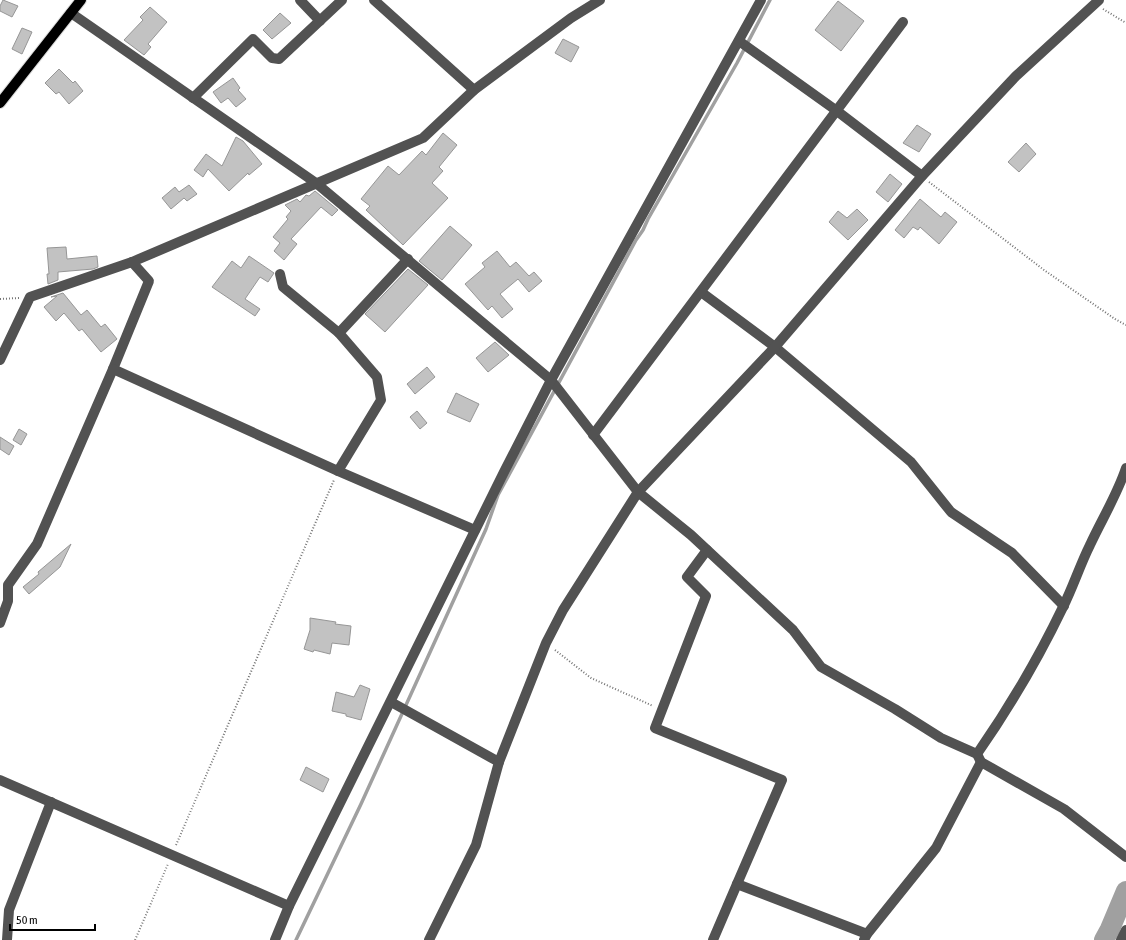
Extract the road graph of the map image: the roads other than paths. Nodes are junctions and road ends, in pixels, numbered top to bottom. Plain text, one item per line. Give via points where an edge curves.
1 (81, 0) edge
2 (300, 0) edge
3 (342, 0) edge
4 (374, 0) edge
5 (600, 0) edge
6 (761, 0) edge
7 (1097, 2) edge
8 (70, 13) junction
9 (320, 21) junction
10 (904, 22) dead end
11 (739, 40) junction
12 (474, 90) junction
13 (193, 98) junction
14 (0, 103) edge
15 (837, 111) junction
16 (922, 176) junction
17 (316, 183) junction
18 (408, 259) junction
19 (132, 262) junction
20 (280, 274) dead end
21 (701, 292) junction
22 (339, 333) junction
23 (775, 347) junction
24 (0, 360) edge
25 (113, 369) junction
26 (551, 380) junction
27 (593, 435) junction
28 (1126, 468) edge
29 (338, 471) junction
30 (638, 492) junction
31 (475, 530) junction
32 (707, 550) junction
33 (1064, 606) junction
34 (0, 623) edge
35 (391, 702) junction
36 (979, 758) junction
37 (499, 762) junction
38 (0, 780) edge
39 (51, 802) junction
40 (1125, 855) edge
41 (737, 884) junction
42 (290, 906) junction
43 (1126, 930) edge
44 (865, 937) edge
45 (7, 940) edge
46 (275, 940) edge
47 (429, 940) edge
48 (713, 940) edge
49 (1121, 940) edge

1 - 8 main road
2 - 9 street
3 - 9 street
4 - 12 street
5 - 12 street via 571,18
6 - 11 street
7 - 16 street via 1016,76
8 - 13 street
8 - 14 main road
9 - 13 street via 279,59 272,58 253,39
10 - 15 street
11 - 15 street
11 - 26 street
12 - 17 street via 423,138
13 - 17 street
15 - 16 street
15 - 21 street
16 - 23 street
17 - 18 street
17 - 19 street
18 - 22 street
18 - 26 street
19 - 24 street via 30,297
19 - 25 street via 149,281
20 - 22 street via 283,287
21 - 23 street
21 - 27 street
22 - 29 street via 377,377 381,400
23 - 30 street
23 - 33 street via 910,462 950,512 1012,553
25 - 29 street
25 - 34 street via 37,544 8,585 8,601
26 - 27 street
26 - 31 street
27 - 30 street
28 - 33 street
29 - 31 street
30 - 32 street
30 - 37 street via 562,610 546,643
31 - 35 street
32 - 36 street via 793,630 821,667
32 - 41 street via 687,577 706,596 655,728 782,780
33 - 36 street via 1039,654 989,736
35 - 37 street
35 - 42 street
36 - 40 street via 1064,809
36 - 44 street via 936,848
37 - 47 street via 476,845
38 - 39 street
39 - 42 street
39 - 45 street via 9,910
41 - 44 street
41 - 48 street
42 - 46 street
43 - 49 street

